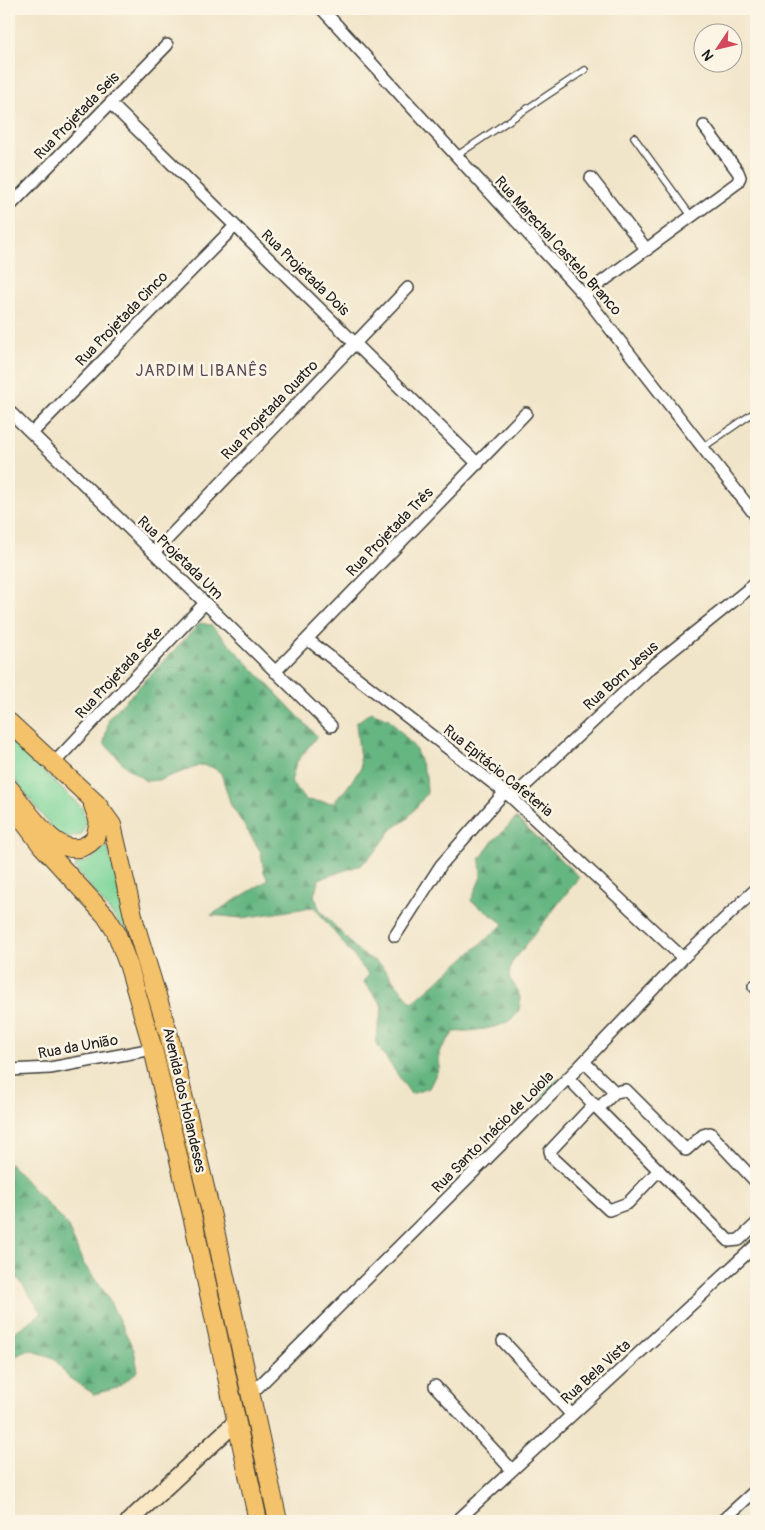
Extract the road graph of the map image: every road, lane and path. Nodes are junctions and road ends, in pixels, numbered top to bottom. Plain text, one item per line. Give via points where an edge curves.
1 (322, 9) edge
2 (167, 45) dead end
3 (586, 70) dead end
4 (111, 104) junction
5 (704, 126) dead end
6 (634, 137) dead end
7 (456, 156) junction
8 (591, 178) dead end
9 (9, 208) edge
10 (692, 217) junction
11 (235, 226) junction
12 (646, 250) junction
13 (408, 288) dead end
14 (584, 295) junction
15 (355, 343) junction
16 (9, 411) edge
17 (756, 411) edge
18 (526, 413) dead end
19 (32, 433) junction
20 (704, 447) junction
21 (478, 464) junction
22 (756, 516) edge
23 (154, 553) junction
24 (756, 583) edge
25 (205, 603) junction
26 (307, 639) junction
27 (275, 672) junction
28 (9, 722) edge
29 (330, 726) dead end
30 (54, 763) junction
31 (77, 785) junction
32 (9, 788) edge
33 (508, 795) junction
34 (9, 802) edge
35 (756, 889) edge
36 (395, 936) dead end
37 (683, 958) junction
38 (153, 1049) junction
39 (584, 1062) junction
40 (9, 1070) edge
41 (568, 1078) junction
42 (615, 1092) junction
43 (596, 1107) junction
44 (659, 1170) junction
45 (756, 1182) edge
46 (756, 1224) edge
47 (756, 1245) edge
48 (502, 1341) dead end
49 (436, 1386) dead end
50 (250, 1395) junction
51 (571, 1414) junction
52 (236, 1421) junction
53 (512, 1470) junction
54 (756, 1490) edge
55 (129, 1521) edge
56 (258, 1521) edge
57 (278, 1521) edge
58 (457, 1521) edge
59 (722, 1521) edge

1 - 7 street, Rua Marechal Castelo Branco
2 - 4 street, Rua Projetada Seis
3 - 7 lane
4 - 9 street, Rua Projetada Seis
4 - 11 street, Rua Projetada Dois
5 - 10 street via 740,177 737,183
6 - 10 lane
7 - 14 street, Rua Marechal Castelo Branco
8 - 12 street
10 - 12 street
11 - 15 street, Rua Projetada Dois
11 - 19 street, Rua Projetada Cinco
12 - 14 street
13 - 15 street, Rua Projetada Quatro
14 - 20 street, Rua Marechal Castelo Branco
15 - 21 street, Rua Projetada Dois
15 - 23 street, Rua Projetada Quatro
16 - 19 street, Rua Projetada Um
17 - 20 lane
18 - 21 street, Rua Projetada Três
19 - 23 street, Rua Projetada Um
20 - 22 street, Rua Marechal Castelo Branco
21 - 26 street, Rua Projetada Três
23 - 25 street, Rua Projetada Um
24 - 33 street, Rua Bom Jesus via 648,670
25 - 27 street, Rua Projetada Um
25 - 30 street, Rua Projetada Sete
26 - 27 street, Rua Projetada Três
26 - 33 street, Rua Epitácio Cafeteria
27 - 29 street, Rua Projetada Um
28 - 30 main road, Avenida dos Holandeses
30 - 31 main road, Avenida dos Holandeses
31 - 32 main road via 96,810 99,828 92,842 73,850 55,841
31 - 50 main road, Avenida dos Holandeses via 101,808 113,830 135,924 168,1032
33 - 36 street, Rua Bom Jesus via 441,865
33 - 37 street, Rua Epitácio Cafeteria
34 - 38 main road, Avenida dos Holandeses via 42,846 112,925 129,967
35 - 37 street, Rua Santo Inácio de Loiola
37 - 39 street, Rua Santo Inácio de Loiola
38 - 40 street, Rua da União via 50,1068
38 - 52 main road, Avenida dos Holandeses
39 - 41 street, Rua Santo Inácio de Loiola
39 - 42 street
41 - 43 street
41 - 50 street, Rua Santo Inácio de Loiola
42 - 43 street
42 - 45 street via 626,1090 686,1150 710,1133
43 - 44 street
43 - 44 street via 550,1151 552,1157 609,1210 628,1203
44 - 46 street via 729,1241 739,1240
47 - 51 street, Rua Bela Vista
48 - 51 street
49 - 53 street
50 - 57 main road, Avenida dos Holandeses
51 - 53 street, Rua Bela Vista
52 - 55 street
52 - 56 main road, Avenida dos Holandeses
53 - 58 street, Rua Bela Vista
54 - 59 street

